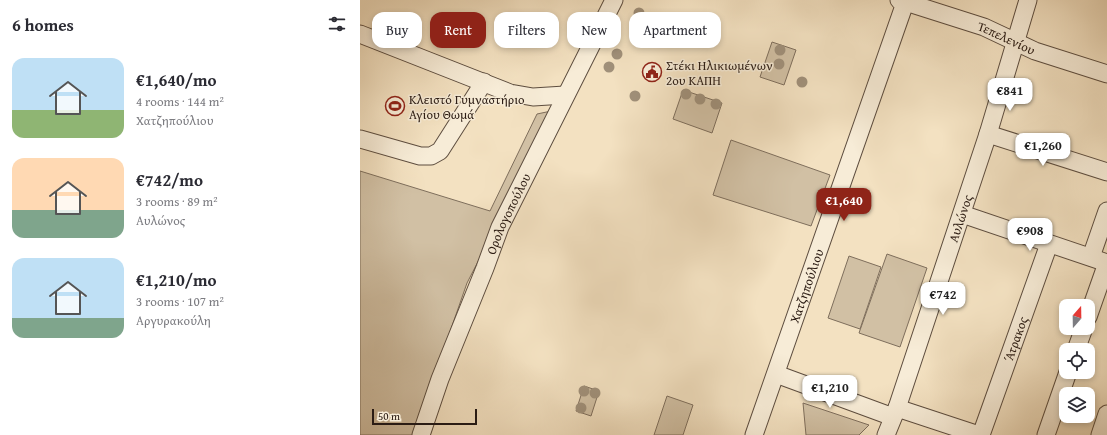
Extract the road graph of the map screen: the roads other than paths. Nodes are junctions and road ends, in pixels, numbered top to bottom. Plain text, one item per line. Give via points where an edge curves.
1 (614, 0) edge
2 (903, 0) edge
3 (1028, 0) edge
4 (360, 34) edge
5 (1016, 41) junction
6 (1107, 74) edge
7 (484, 82) junction
8 (565, 95) junction
9 (988, 134) junction
10 (360, 139) edge
11 (1107, 172) edge
12 (1107, 210) edge
13 (962, 214) junction
14 (1050, 244) junction
15 (1102, 261) edge
16 (1092, 299) edge
17 (776, 374) junction
18 (1066, 379) edge
19 (895, 413) junction
20 (1107, 414) edge
21 (421, 435) edge
22 (754, 435) edge
23 (886, 435) edge
24 (980, 435) edge
25 (1046, 435) edge
26 (1100, 435) edge

1 - 8 street, Ορολογοπούλου
2 - 5 street, Τεπελενίου via 984,27
2 - 17 street, Χατζηπούλιου
3 - 5 street, Αυλώνος
4 - 7 street
5 - 6 street, Τεπελενίου via 1035,52
5 - 9 street, Αυλώνος
7 - 8 street via 510,93 533,96
7 - 10 street via 440,151 431,156 420,156
8 - 21 street, Ορολογοπούλου via 500,227 440,379
9 - 11 street
9 - 13 street, Αυλώνος
12 - 15 street
13 - 14 street
13 - 19 street, Αυλώνος
14 - 15 street
14 - 24 street, Άτρακος
15 - 16 street
17 - 19 street
17 - 22 street, Χατζηπούλιου
18 - 25 street
19 - 23 street, Αυλώνος
19 - 24 street
20 - 26 street

